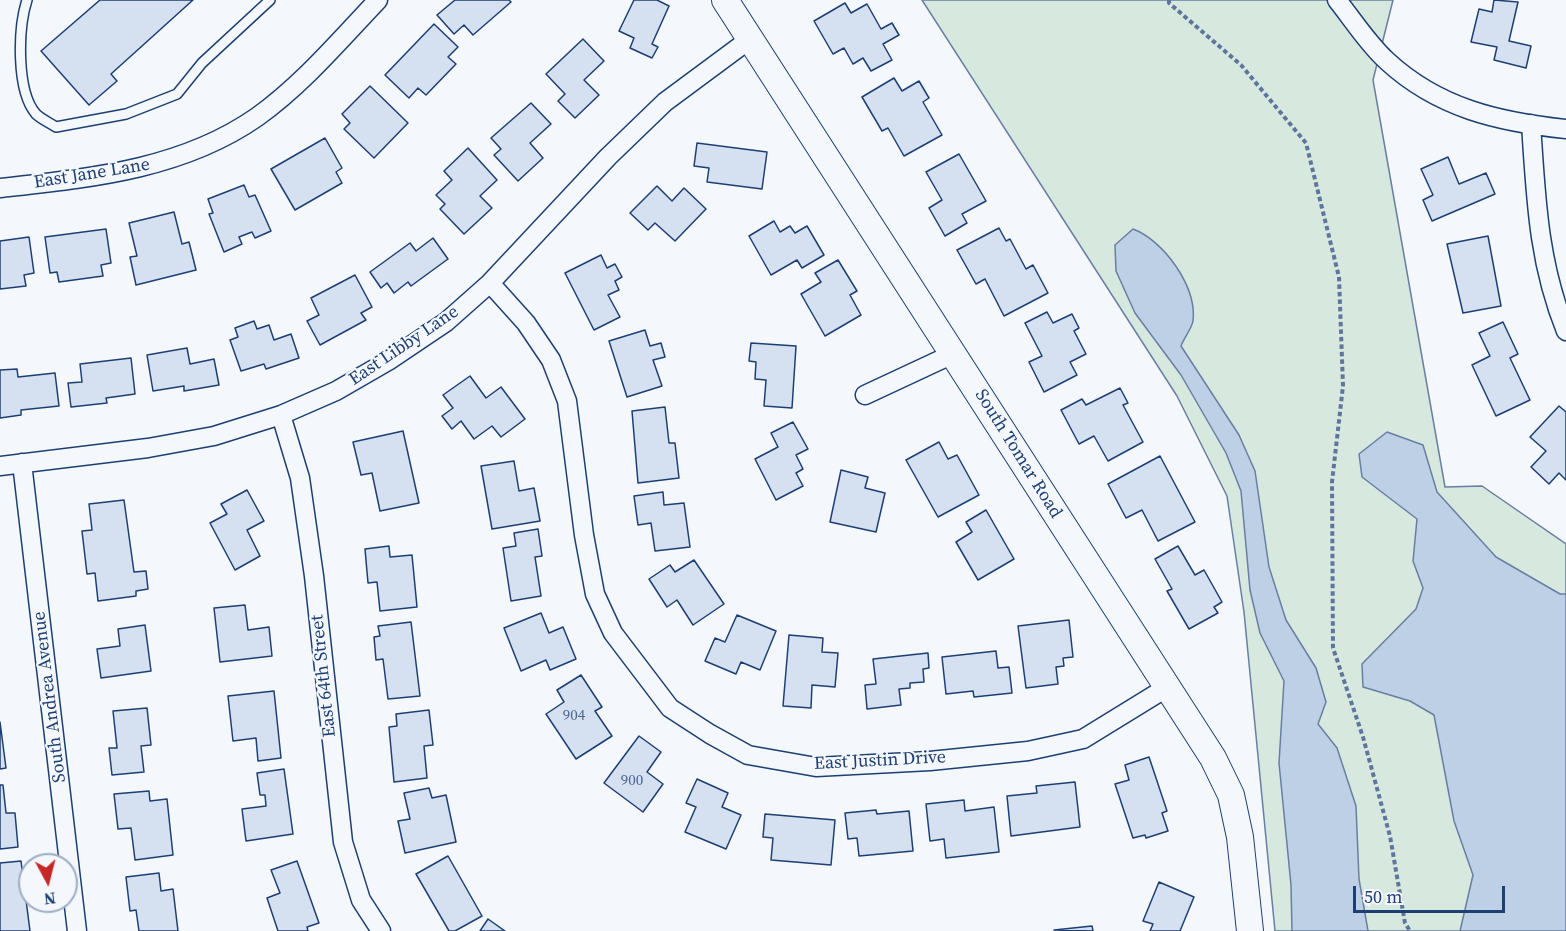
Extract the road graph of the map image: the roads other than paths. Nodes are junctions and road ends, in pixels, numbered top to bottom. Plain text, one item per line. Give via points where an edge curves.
1 (27, 0) edge
2 (270, 0) edge
3 (378, 0) edge
4 (725, 0) edge
5 (1337, 0) edge
6 (750, 39) junction
7 (1531, 124) junction
8 (1566, 129) edge
9 (0, 188) edge
10 (490, 283) junction
11 (1566, 331) edge
12 (955, 353) junction
13 (865, 396) dead end
14 (281, 415) junction
15 (22, 463) junction
16 (0, 466) edge
17 (1166, 688) junction
18 (77, 931) edge
19 (381, 931) edge
20 (1250, 931) edge

1 - 2 lane via 23,14 22,86 36,114 56,127 126,114 177,94 202,63
3 - 9 street, East Jane Lane via 288,91 256,117 211,142 164,162 119,173
4 - 6 street, South Tomar Road
5 - 7 street via 1386,60 1427,93 1476,113
6 - 10 street, East Libby Lane via 666,102 608,157
6 - 12 street, South Tomar Road
7 - 8 street
7 - 11 street via 1538,226 1549,285
10 - 14 street, East Libby Lane via 446,322 388,362 336,392
10 - 17 street, East Justin Drive via 526,323 551,360 567,401 595,594 613,633 670,708 710,734 748,755 816,767 930,761 1028,751 1083,739
12 - 13 street
12 - 17 street, South Tomar Road
14 - 15 street, East Libby Lane via 214,435 148,448
14 - 19 street, East 64th Street via 302,489 343,842 361,900
15 - 16 street, East Libby Lane
15 - 18 street, South Andrea Avenue
17 - 20 street, South Tomar Road via 1213,758 1231,795 1240,837

